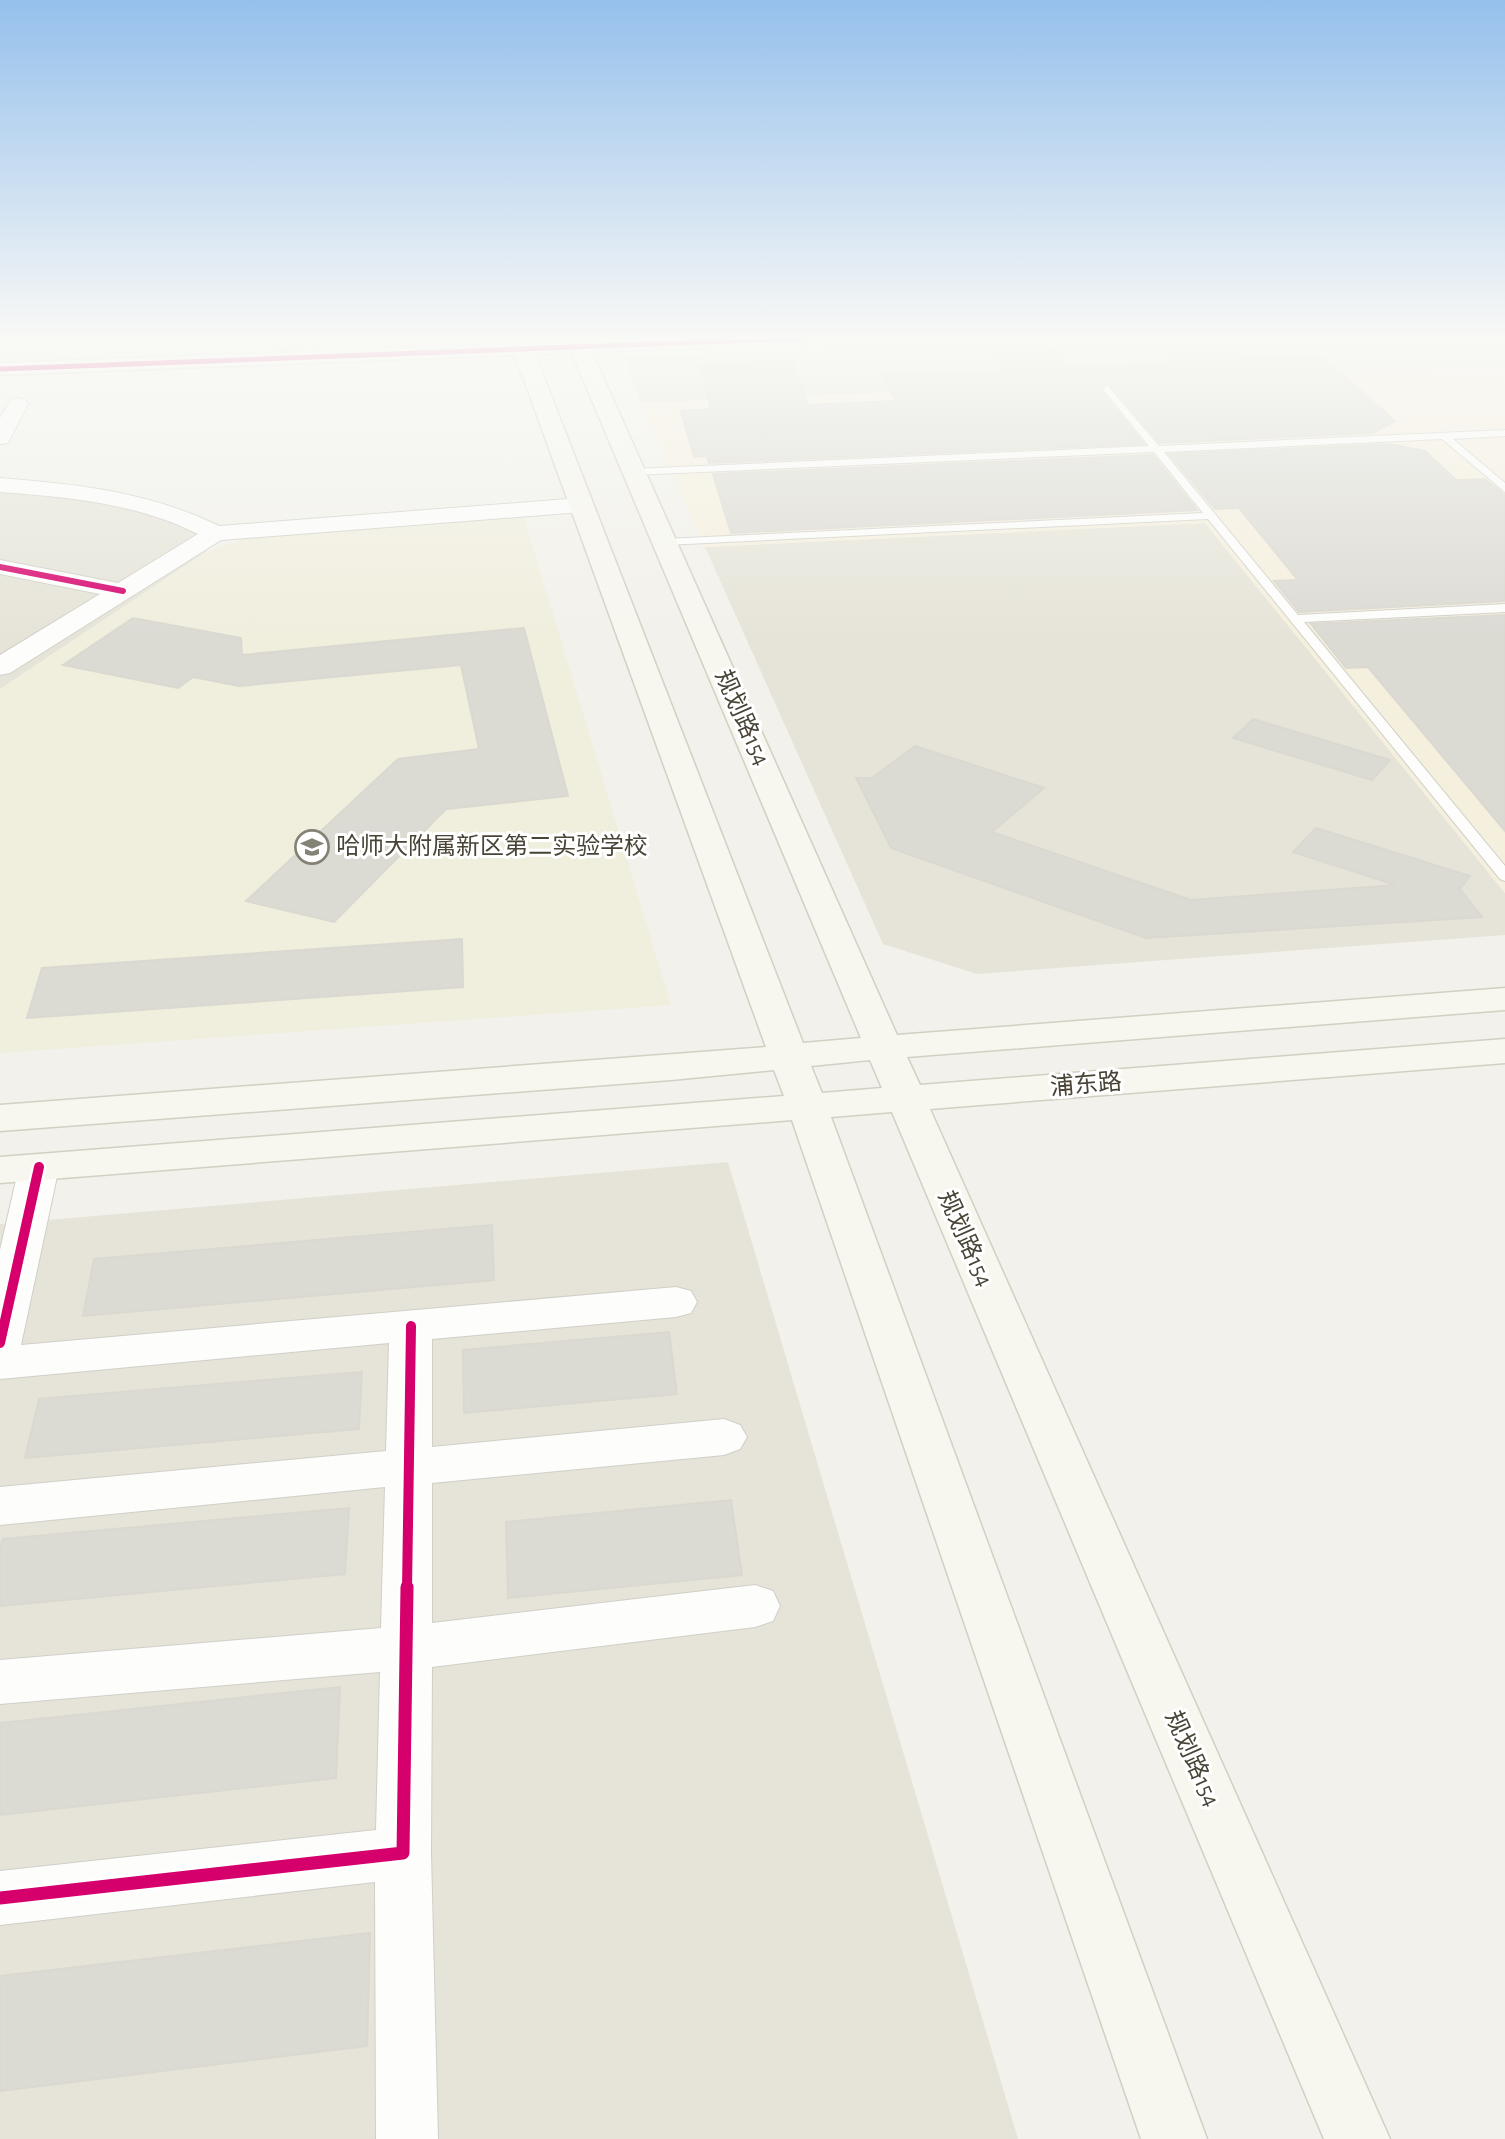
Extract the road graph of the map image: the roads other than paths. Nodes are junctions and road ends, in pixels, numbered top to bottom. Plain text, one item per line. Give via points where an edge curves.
1 (556, 438) edge
2 (619, 438) edge
3 (1149, 438) edge
4 (1401, 438) edge
5 (1446, 438) edge
6 (1158, 448) junction
7 (634, 472) junction
8 (0, 485) edge
9 (1505, 489) edge
10 (581, 505) junction
11 (1211, 516) junction
12 (215, 533) junction
13 (665, 542) junction
14 (0, 567) edge
15 (122, 591) junction
16 (1505, 608) edge
17 (1295, 619) junction
18 (0, 667) edge
19 (1505, 876) edge
20 (1505, 999) edge
21 (885, 1047) junction
22 (1505, 1051) edge
23 (788, 1058) junction
24 (905, 1099) junction
25 (807, 1105) junction
26 (0, 1118) edge
27 (19, 1169) edge
28 (676, 1303) dead end
29 (411, 1326) junction
30 (0, 1343) edge
31 (0, 1363) edge
32 (724, 1437) dead end
33 (408, 1467) junction
34 (0, 1506) edge
35 (755, 1606) dead end
36 (407, 1648) junction
37 (0, 1682) edge
38 (403, 1853) junction
39 (0, 1898) edge
40 (407, 2139) edge
41 (1174, 2139) edge
42 (1357, 2139) edge

1 - 10 main road
2 - 7 main road, 规划路154
3 - 6 lane
4 - 6 lane
5 - 9 lane
6 - 7 lane
6 - 11 lane
7 - 13 main road, 规划路154
8 - 12 street via 111,496 165,510
10 - 12 street
10 - 23 main road
11 - 13 lane
11 - 17 lane
12 - 15 street
13 - 21 main road, 规划路154
14 - 15 street
15 - 18 street
16 - 17 lane
17 - 19 lane
20 - 21 main road
21 - 23 main road
21 - 24 main road, 规划路154
22 - 24 main road, 浦东路
23 - 25 main road
23 - 26 main road
24 - 25 main road, 浦东路
24 - 42 main road, 规划路154
25 - 27 main road, 浦东路
25 - 41 main road
27 - 30 street
28 - 29 street
29 - 31 street
29 - 33 street
32 - 33 street
33 - 34 street
33 - 36 street
35 - 36 street
36 - 37 street
36 - 38 street
38 - 39 street
38 - 40 street

